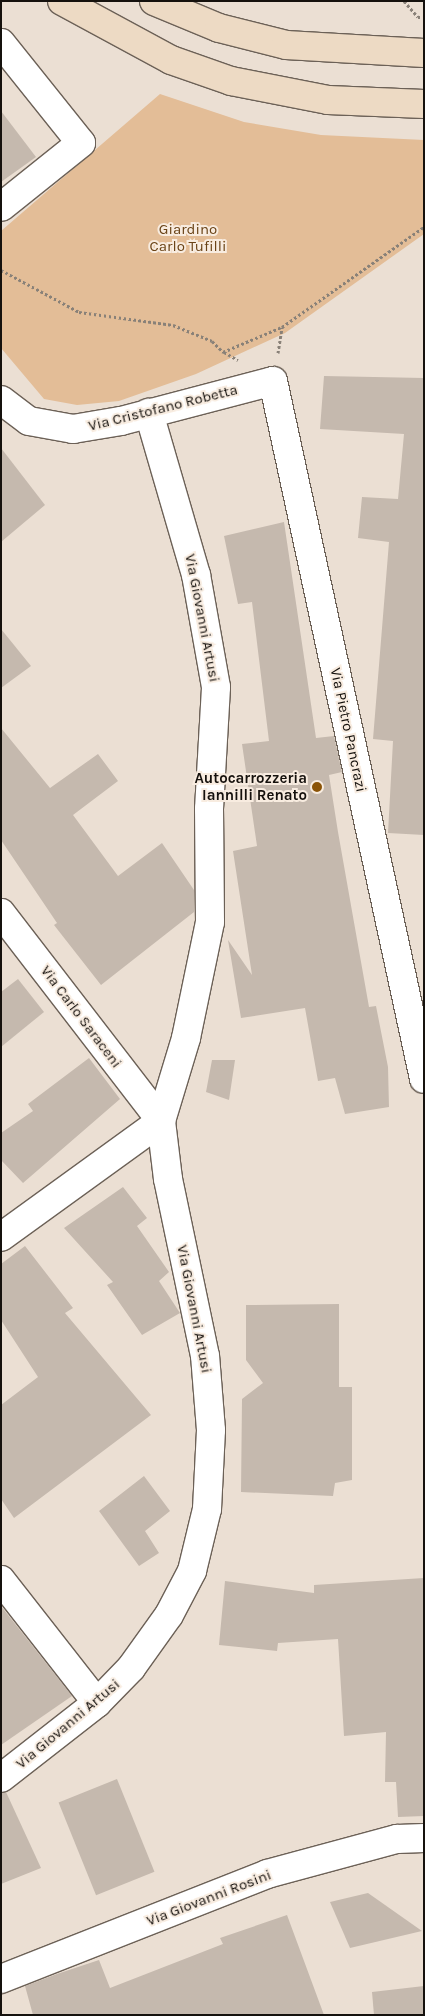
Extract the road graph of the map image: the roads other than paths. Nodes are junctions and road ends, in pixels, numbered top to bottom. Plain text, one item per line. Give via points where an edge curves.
1 (62, 1) edge
2 (154, 1) edge
3 (1, 44) edge
4 (424, 53) edge
5 (424, 104) edge
6 (1, 207) edge
7 (273, 381) joint
8 (1, 400) edge
9 (149, 413) junction
10 (1, 913) edge
11 (424, 1079) edge
12 (161, 1121) junction
13 (1, 1237) edge
14 (1, 1580) edge
15 (97, 1703) junction
16 (1, 1778) edge
17 (424, 1838) edge
18 (1, 1979) edge

1 - 5 main road via 171,60 231,81 328,100
2 - 4 main road via 219,28 286,45
3 - 6 street via 81,143
7 - 9 street, Via Cristofano Robetta
7 - 11 street, Via Pietro Pancrazi
8 - 9 street, Via Cristofano Robetta via 29,420 57,429 90,427
9 - 12 street, Via Giovanni Artusi via 196,575 216,687 209,809 210,922 186,1038
10 - 12 street, Via Carlo Saraceni
12 - 13 street
12 - 15 street, Via Giovanni Artusi via 168,1179 205,1356 211,1430 207,1508 192,1571 169,1614 132,1668
14 - 15 street
15 - 16 street, Via Giovanni Artusi
17 - 18 street, Via Giovanni Rosini via 397,1840 267,1874

